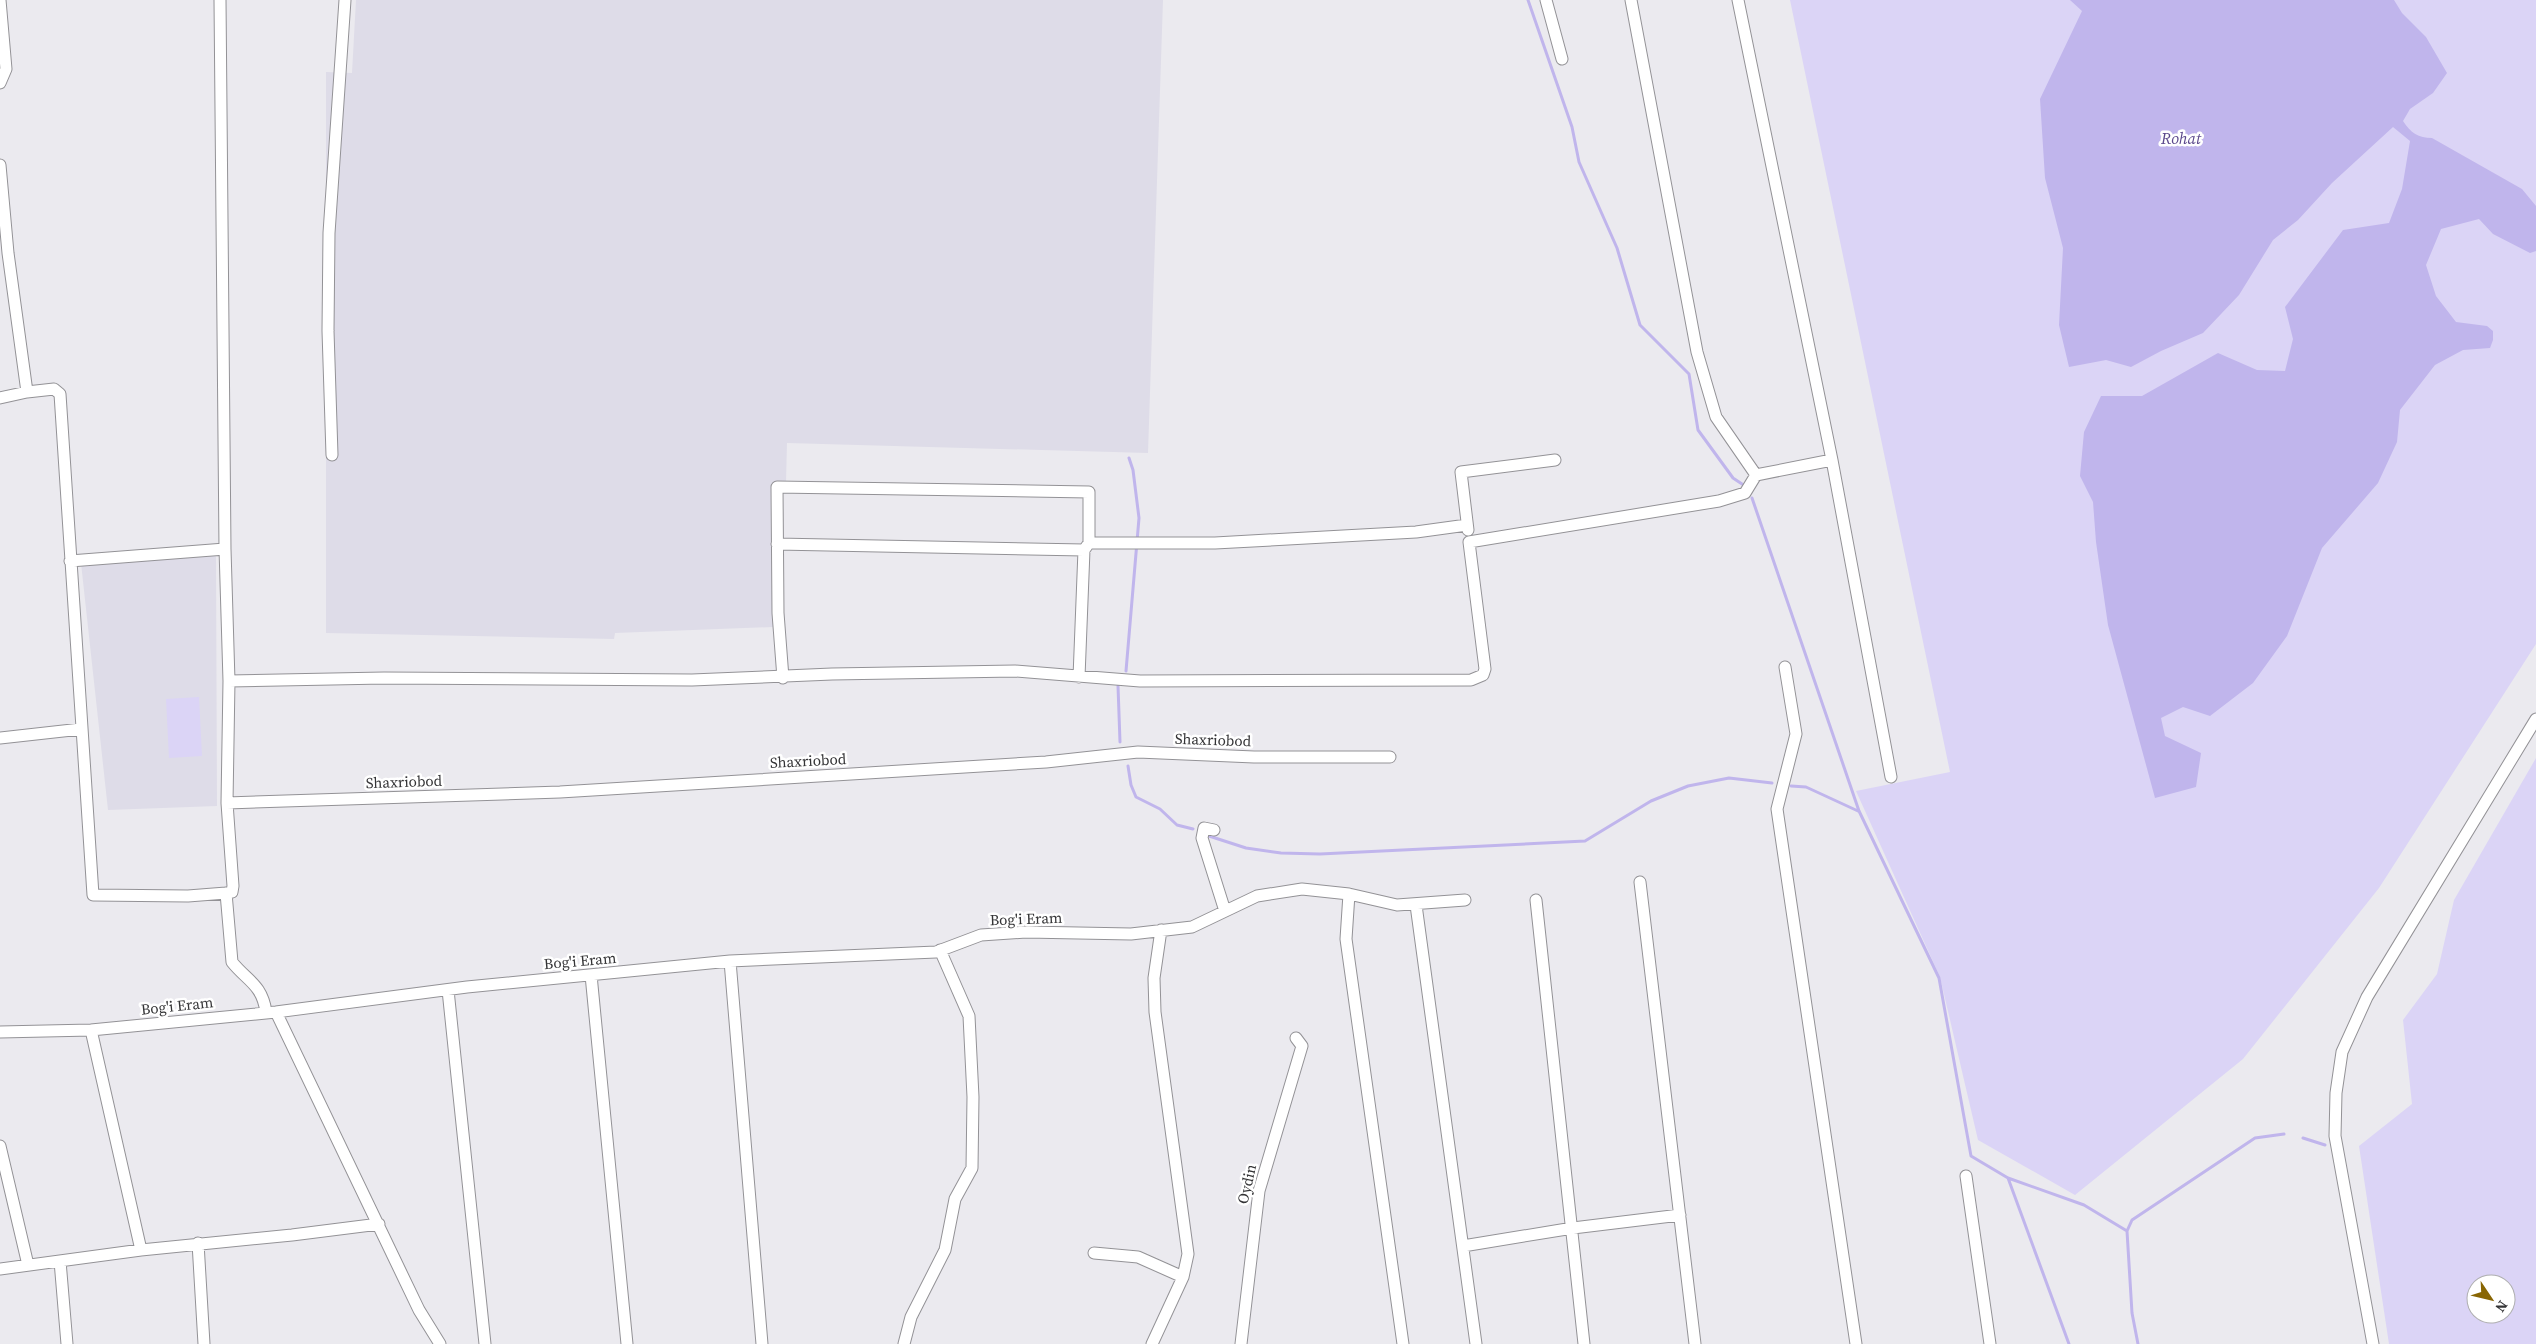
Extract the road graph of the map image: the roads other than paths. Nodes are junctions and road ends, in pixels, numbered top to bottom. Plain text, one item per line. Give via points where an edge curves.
1 (0, 0) edge
2 (220, 0) edge
3 (345, 0) edge
4 (1546, 0) edge
5 (1630, 0) edge
6 (1738, 0) edge
7 (1562, 59) dead end
8 (0, 83) edge
9 (0, 165) edge
10 (27, 392) junction
11 (0, 398) edge
12 (332, 455) dead end
13 (1555, 460) dead end
14 (1832, 460) junction
15 (1756, 475) junction
16 (1467, 524) junction
17 (1470, 542) junction
18 (778, 544) junction
19 (1086, 547) junction
20 (224, 549) junction
21 (70, 561) junction
22 (1785, 667) dead end
23 (1079, 677) junction
24 (783, 678) junction
25 (228, 681) junction
26 (2536, 719) edge
27 (81, 729) junction
28 (0, 738) edge
29 (1390, 757) dead end
30 (1891, 776) dead end
31 (228, 803) junction
32 (1214, 830) dead end
33 (1640, 882) dead end
34 (226, 893) junction
35 (1349, 894) junction
36 (1465, 900) dead end
37 (1536, 900) dead end
38 (1416, 905) junction
39 (1225, 911) junction
40 (1161, 930) junction
41 (940, 950) junction
42 (730, 961) junction
43 (591, 975) junction
44 (448, 990) junction
45 (271, 1012) junction
46 (91, 1030) junction
47 (0, 1032) edge
48 (1296, 1038) dead end
49 (0, 1146) edge
50 (1966, 1176) dead end
51 (1680, 1215) junction
52 (379, 1224) junction
53 (1573, 1228) junction
54 (198, 1243) junction
55 (1463, 1246) junction
56 (141, 1250) junction
57 (1094, 1252) dead end
58 (60, 1261) junction
59 (28, 1265) junction
60 (0, 1269) edge
61 (1183, 1277) junction
62 (67, 1344) edge
63 (204, 1344) edge
64 (440, 1344) edge
65 (485, 1344) edge
66 (627, 1344) edge
67 (762, 1344) edge
68 (904, 1344) edge
69 (1152, 1344) edge
70 (1241, 1344) edge
71 (1403, 1344) edge
72 (1476, 1344) edge
73 (1584, 1344) edge
74 (1695, 1344) edge
75 (1856, 1344) edge
76 (1990, 1344) edge
77 (2373, 1344) edge

1 - 8 street via 6,69
2 - 20 street
3 - 12 street via 329,233
4 - 7 street
5 - 15 street via 1697,352 1716,417
6 - 14 street
9 - 10 street
10 - 11 street
10 - 21 street via 54,389 60,394
13 - 16 street via 1461,472
14 - 15 street
14 - 30 street
15 - 17 street via 1745,493 1719,501
16 - 17 street
16 - 19 street via 1416,532
17 - 23 street via 1485,669 1483,675 1476,679 1140,681
18 - 19 street
18 - 19 street via 777,488 1089,492
18 - 24 street via 778,613
19 - 23 street
20 - 21 street
20 - 25 street
21 - 27 street
22 - 75 street via 1796,734 1777,809
23 - 24 street via 1015,671 832,674
24 - 25 street
25 - 31 street
26 - 77 street via 2371,990 2342,1052 2336,1093 2335,1136
27 - 28 street
27 - 34 street via 93,895
29 - 31 street, Shaxriobod via 1254,757 1138,752 1046,762 560,792
31 - 34 street via 233,886 232,892
32 - 39 street via 1204,828 1202,838
33 - 51 street
34 - 45 street via 232,962 257,986
35 - 38 street, Bog'i Eram via 1389,904
35 - 39 street, Bog'i Eram via 1302,889 1257,896
35 - 71 street via 1346,938
36 - 38 street, Bog'i Eram
37 - 53 street
38 - 55 street
39 - 40 street, Bog'i Eram via 1192,927
40 - 41 street, Bog'i Eram via 1131,934 1026,932 982,936
40 - 61 street via 1154,978 1155,1012 1188,1254
41 - 42 street, Bog'i Eram
41 - 68 street via 968,1016 973,1096 972,1168 955,1199 945,1250 911,1317
42 - 43 street, Bog'i Eram
42 - 67 street
43 - 44 street, Bog'i Eram
43 - 66 street
44 - 45 street, Bog'i Eram
44 - 65 street
45 - 46 street, Bog'i Eram
45 - 52 street
46 - 47 street, Bog'i Eram
46 - 56 street
48 - 70 street, Oydin via 1302,1046 1259,1191
49 - 59 street
50 - 76 street
51 - 53 street
51 - 74 street
52 - 54 street
52 - 64 street via 419,1310
53 - 55 street
53 - 73 street
54 - 56 street
54 - 63 street
55 - 72 street
56 - 58 street
57 - 61 street via 1138,1257
58 - 59 street
58 - 62 street
59 - 60 street
61 - 69 street

